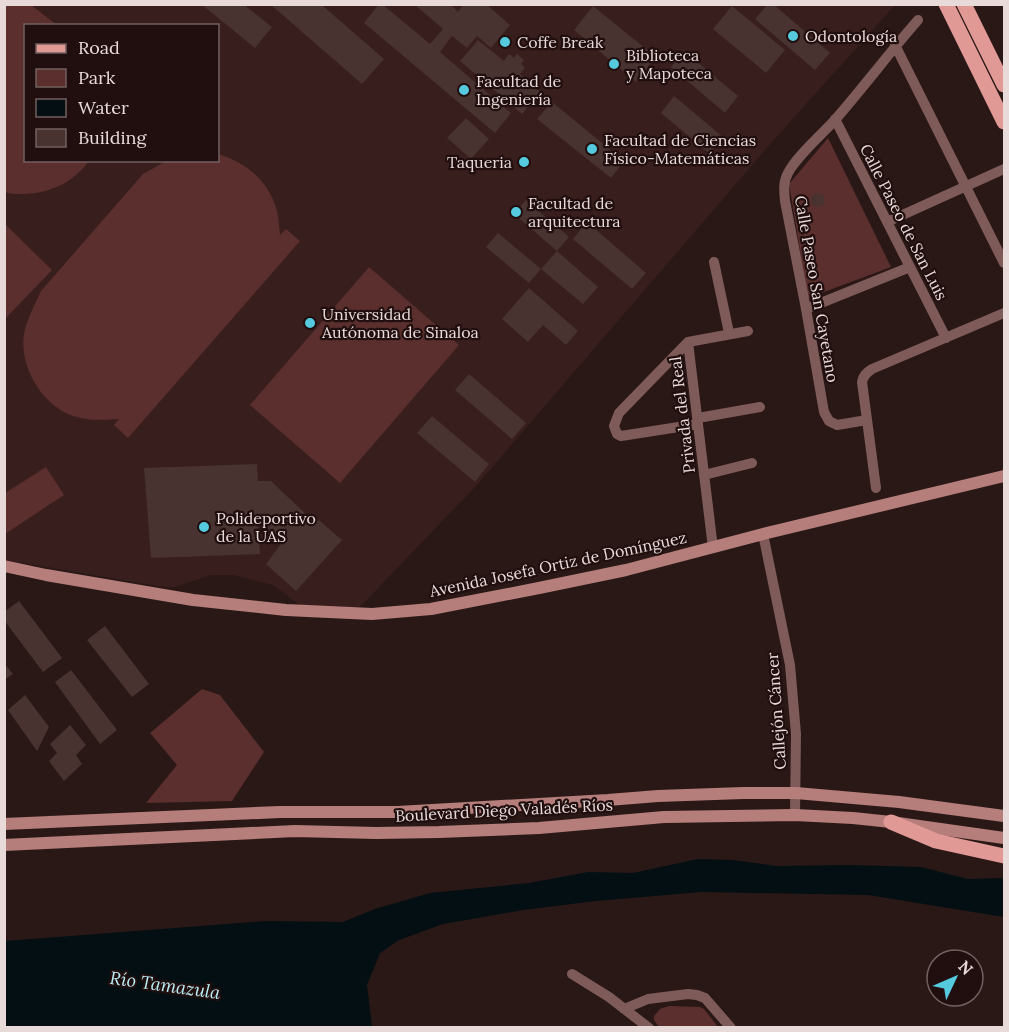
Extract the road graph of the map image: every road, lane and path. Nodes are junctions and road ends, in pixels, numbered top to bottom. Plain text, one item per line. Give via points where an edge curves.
1 (946, 4) edge
2 (964, 4) edge
3 (918, 21) dead end
4 (895, 45) junction
5 (1005, 85) edge
6 (835, 119) junction
7 (1005, 122) edge
8 (1005, 169) edge
9 (966, 186) junction
10 (887, 222) junction
11 (714, 262) dead end
12 (1005, 264) edge
13 (910, 267) junction
14 (806, 309) junction
15 (1005, 313) edge
16 (748, 331) dead end
17 (729, 333) junction
18 (946, 338) junction
19 (688, 342) junction
20 (760, 407) dead end
21 (867, 420) junction
22 (698, 421) junction
23 (752, 463) dead end
24 (704, 475) junction
25 (1005, 476) edge
26 (876, 488) dead end
27 (762, 534) junction
28 (713, 548) junction
29 (4, 566) edge
30 (796, 793) junction
31 (795, 815) junction
32 (1005, 816) edge
33 (891, 822) junction
34 (4, 824) edge
35 (1005, 838) edge
36 (4, 845) edge
37 (1005, 856) edge
38 (572, 974) dead end
39 (624, 1008) junction
40 (649, 1028) edge
41 (731, 1028) edge

1 - 7 main road
2 - 5 main road
3 - 4 street, Calle Paseo San Cayetano
4 - 6 street, Calle Paseo San Cayetano
4 - 9 street
6 - 10 street, Calle Paseo de San Luis
6 - 14 street, Calle Paseo San Cayetano via 787,174 784,186
8 - 9 street
9 - 10 street
9 - 12 street
10 - 13 street, Calle Paseo de San Luis
11 - 17 street
13 - 14 street
13 - 18 street, Calle Paseo de San Luis
14 - 21 street, Calle Paseo San Cayetano via 824,412 837,425
15 - 18 street
16 - 17 street
17 - 19 street
18 - 21 street via 863,376
19 - 22 street, Privada del Real
19 - 22 street, Privada del Real via 620,413 614,426 621,436
20 - 22 street
21 - 26 street
22 - 24 street, Privada del Real
23 - 24 street
24 - 28 street, Privada del Real
25 - 27 main road, Avenida Josefa Ortiz de Domínguez
27 - 28 main road, Avenida Josefa Ortiz de Domínguez
27 - 30 street, Callejón Cáncer via 790,665
28 - 29 main road, Avenida Josefa Ortiz de Domínguez via 626,570 431,609 372,614 193,600
30 - 31 street, Callejón Cáncer
30 - 32 main road, Boulevard Diego Valadés Ríos
30 - 34 main road, Boulevard Diego Valadés Ríos via 690,794 398,812 280,812
31 - 33 main road, Boulevard Diego Valadés Ríos
31 - 36 main road, Boulevard Diego Valadés Ríos via 664,817 439,832 295,831
33 - 35 main road, Boulevard Diego Valadés Ríos
33 - 37 main road via 936,841
38 - 39 street
39 - 40 street
39 - 41 street via 648,999 697,995 705,998

